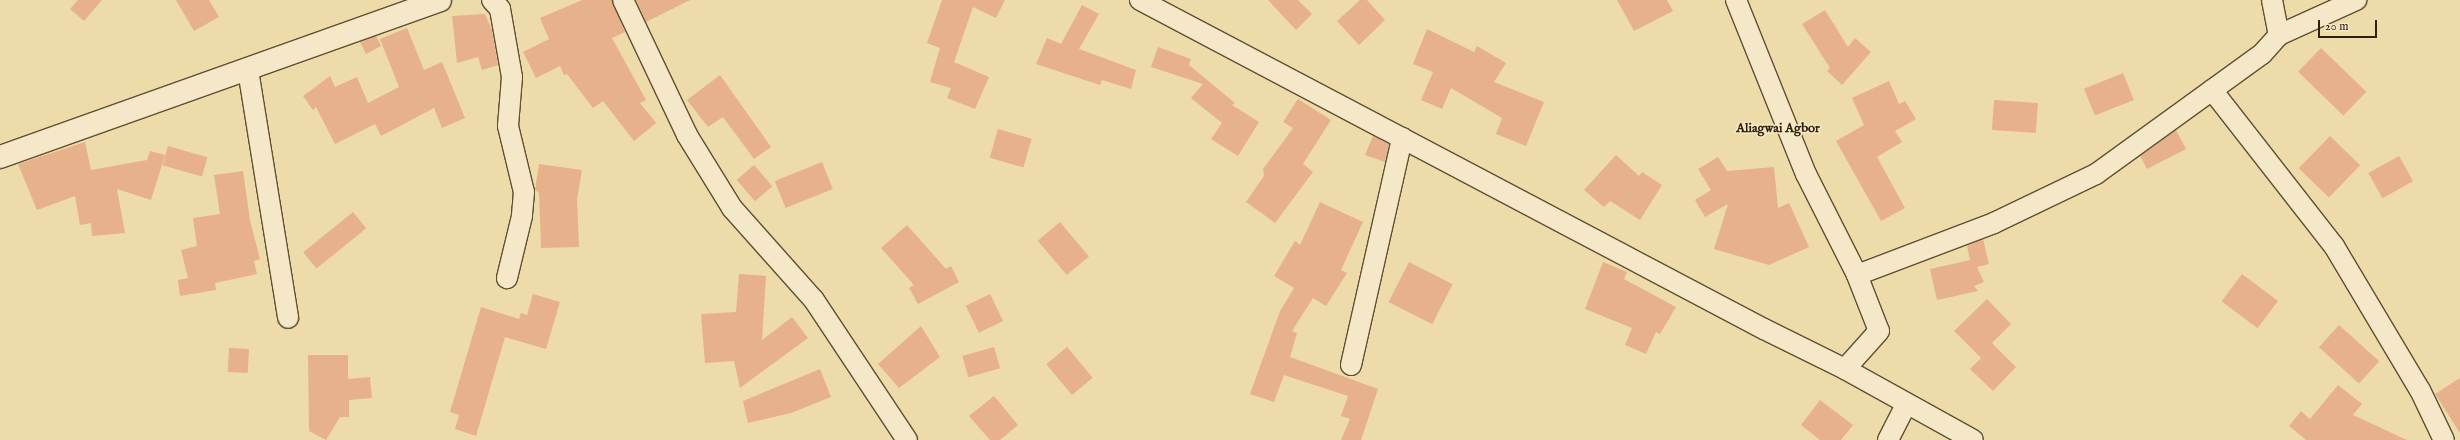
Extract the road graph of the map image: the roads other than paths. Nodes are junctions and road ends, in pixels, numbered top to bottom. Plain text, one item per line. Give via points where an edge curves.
1 (440, 0) edge
2 (492, 0) edge
3 (623, 0) edge
4 (1140, 0) edge
5 (1736, 0) edge
6 (2272, 0) edge
7 (2356, 0) edge
8 (2279, 35) junction
9 (248, 70) junction
10 (2212, 90) junction
11 (1402, 138) junction
12 (0, 157) edge
13 (1856, 275) junction
14 (507, 278) dead end
15 (288, 318) dead end
16 (1351, 365) dead end
17 (1845, 369) junction
18 (1906, 405) junction
19 (907, 440) edge
20 (1888, 440) edge
21 (1973, 440) edge
22 (2444, 440) edge

1 - 9 street
2 - 14 street via 500,9 512,77 508,126 524,192 522,216
3 - 19 street via 687,135 732,208 814,300
4 - 11 street
5 - 13 street via 1806,174
6 - 8 street
7 - 8 street
8 - 10 street via 2262,54
9 - 12 street
9 - 15 street
10 - 13 street via 2096,174 1994,223
10 - 22 street via 2334,246 2420,390
11 - 16 street
11 - 17 street
13 - 17 street via 1879,331
17 - 18 street
18 - 20 street
18 - 21 street

